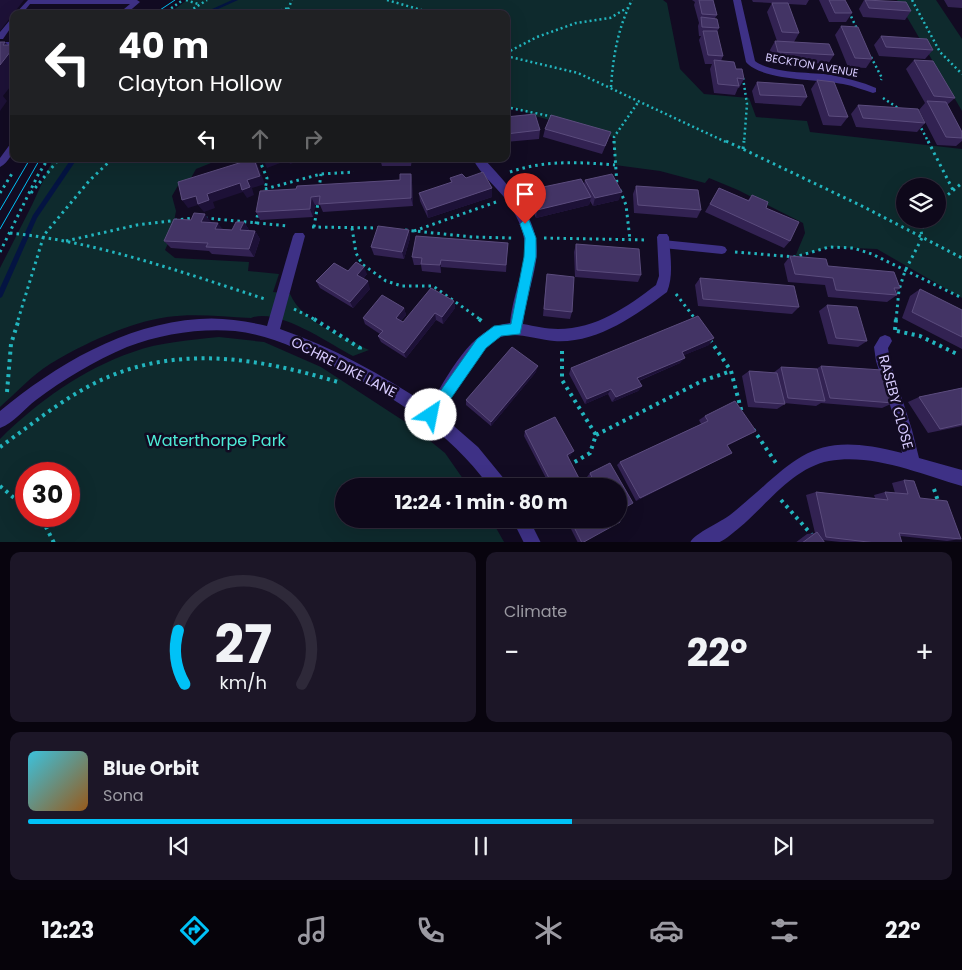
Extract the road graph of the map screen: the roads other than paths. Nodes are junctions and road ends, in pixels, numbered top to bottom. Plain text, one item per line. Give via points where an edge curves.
1 (737, 0) edge
2 (138, 1) edge
3 (21, 10) edge
4 (126, 10) edge
5 (10, 24) edge
6 (0, 37) edge
7 (873, 90) road end
8 (10, 150) edge
9 (481, 162) edge
10 (0, 164) edge
11 (300, 236) dead end
12 (663, 241) joint
13 (722, 250) road end
14 (516, 330) junction
15 (272, 333) junction
16 (890, 336) road end
17 (431, 415) junction
18 (3, 419) edge
19 (912, 463) junction
20 (493, 478) edge
21 (962, 478) edge
22 (525, 528) edge
23 (533, 542) edge
24 (698, 542) edge

1 - 7 street, BECKTON AVENUE via 751,62 762,69 855,83
2 - 3 lane via 28,2
2 - 4 lane
5 - 6 lane
8 - 10 lane
9 - 14 street via 509,197 531,238
11 - 15 street
12 - 13 lane
12 - 14 street via 662,288 630,313 605,325 562,335
14 - 17 street via 499,330 482,344
15 - 17 street, OCHRE DIKE LANE via 308,346 392,390
15 - 18 street, OCHRE DIKE LANE via 209,326 144,334 98,353 50,380
16 - 19 street, RASEBY CLOSE via 881,347 883,361
17 - 20 street, OCHRE DIKE LANE via 470,449
19 - 21 street
19 - 24 street via 867,453 835,453 811,459 770,488 727,528
22 - 23 street

